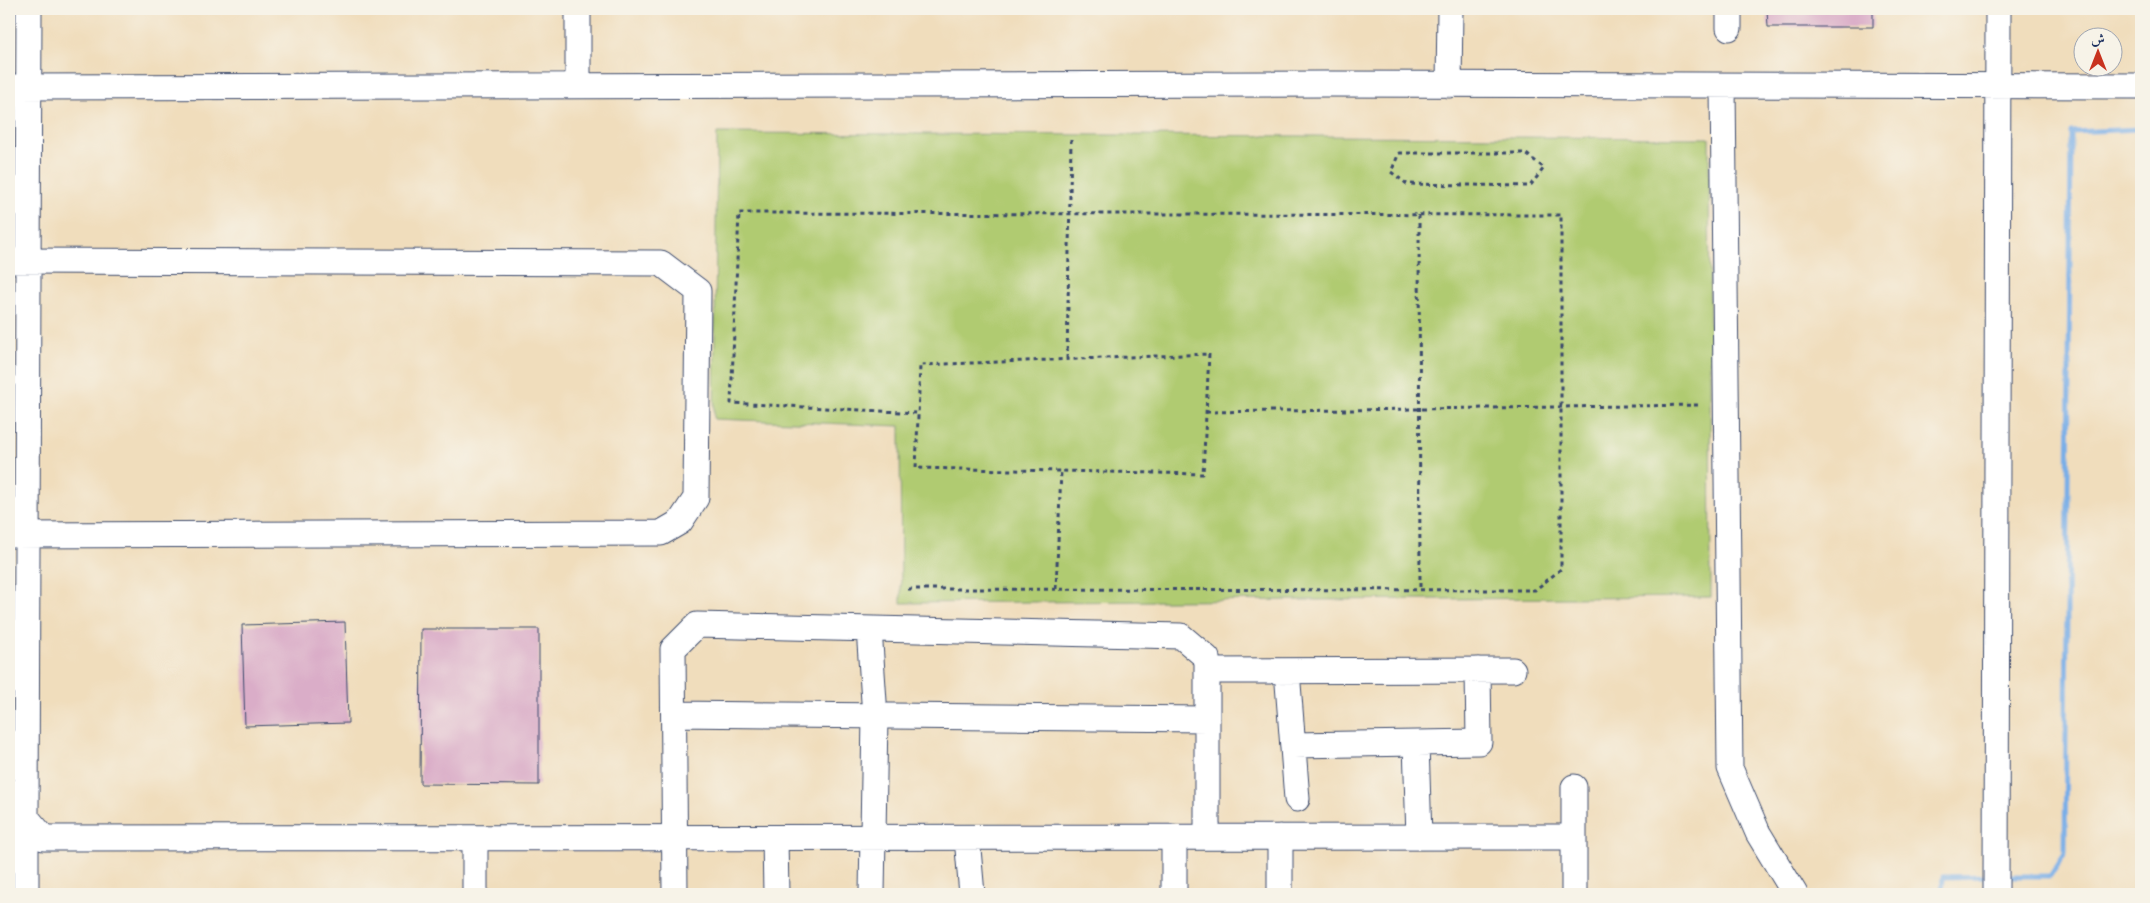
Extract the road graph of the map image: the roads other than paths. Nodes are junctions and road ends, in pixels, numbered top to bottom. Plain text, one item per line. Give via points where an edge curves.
1 (29, 9) edge
2 (578, 9) edge
3 (1450, 9) edge
4 (1998, 9) edge
5 (578, 85) junction
6 (1450, 85) junction
7 (1723, 86) junction
8 (1997, 86) junction
9 (2141, 86) edge
10 (18, 87) edge
11 (18, 261) edge
12 (18, 535) edge
13 (869, 628) junction
14 (1206, 670) junction
15 (1287, 670) junction
16 (1478, 670) junction
17 (1513, 670) dead end
18 (674, 714) junction
19 (875, 716) junction
20 (1207, 719) junction
21 (1416, 744) junction
22 (1293, 745) junction
23 (1574, 787) dead end
24 (1297, 799) dead end
25 (26, 817) junction
26 (1174, 837) junction
27 (1207, 837) junction
28 (1280, 837) junction
29 (1419, 837) junction
30 (1574, 837) junction
31 (475, 838) junction
32 (675, 838) junction
33 (775, 838) junction
34 (872, 838) junction
35 (967, 838) junction
36 (26, 894) edge
37 (475, 894) edge
38 (675, 894) edge
39 (776, 894) edge
40 (872, 894) edge
41 (972, 894) edge
42 (1174, 894) edge
43 (1280, 894) edge
44 (1574, 894) edge
45 (1795, 894) edge
46 (1996, 894) edge

1 - 10 street
2 - 5 street
3 - 6 street
4 - 8 street
5 - 6 street
5 - 10 street
6 - 7 street
7 - 8 street
7 - 45 street via 1730,768 1758,833
8 - 9 street
8 - 46 street
10 - 11 street
11 - 12 street
11 - 12 street via 661,263 698,291 696,498 680,522 661,533
12 - 25 street
13 - 14 street via 1181,636 1206,658
13 - 18 street via 697,625 673,649
13 - 19 street
14 - 15 street
14 - 20 street
15 - 16 street
15 - 22 street
16 - 17 street
16 - 21 street via 1479,742
18 - 19 street
18 - 32 street
19 - 20 street
19 - 34 street
20 - 27 street
21 - 22 street
21 - 29 street
22 - 24 street
23 - 30 street
25 - 31 street via 44,838
25 - 36 street
26 - 27 street
26 - 35 street
26 - 42 street
27 - 28 street
28 - 29 street
28 - 43 street
29 - 30 street
30 - 44 street
31 - 32 street
31 - 37 street
32 - 33 street
32 - 38 street
33 - 34 street
33 - 39 street
34 - 35 street
34 - 40 street
35 - 41 street

